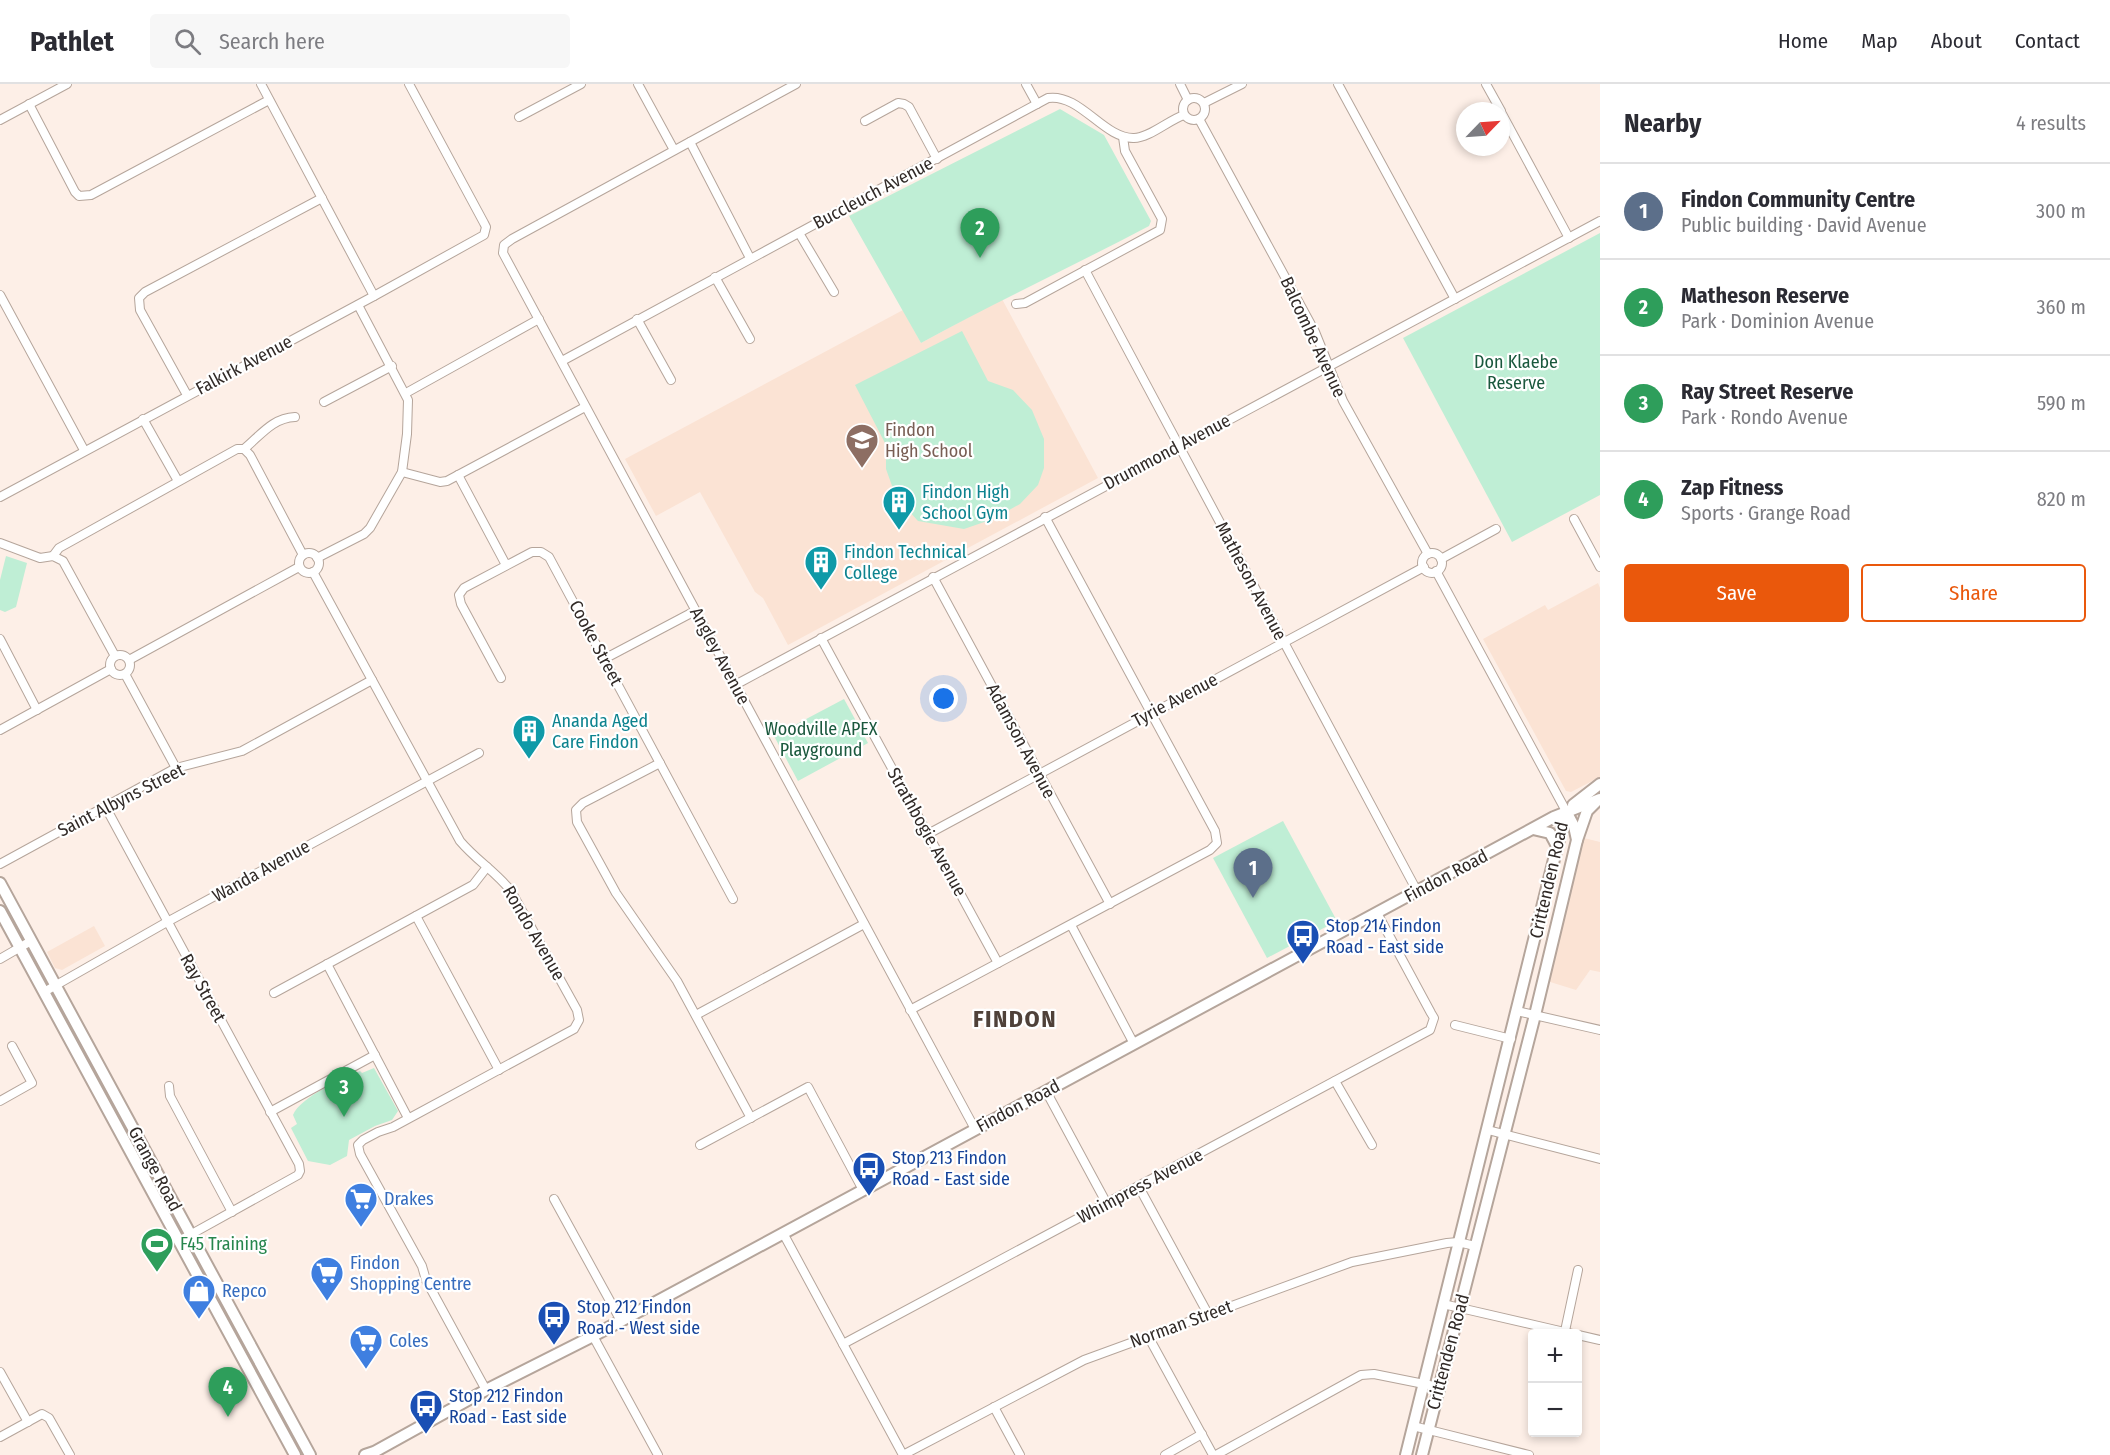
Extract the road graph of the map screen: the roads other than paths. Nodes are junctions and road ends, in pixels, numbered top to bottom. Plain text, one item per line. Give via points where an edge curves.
1 (67, 84) edge
2 (261, 84) edge
3 (409, 84) edge
4 (581, 84) edge
5 (638, 84) edge
6 (796, 84) edge
7 (1026, 84) edge
8 (1180, 84) edge
9 (1242, 84) edge
10 (1338, 84) edge
11 (1486, 84) edge
12 (785, 87) edge
13 (1188, 99) junction
14 (269, 100) junction
15 (1496, 102) edge
16 (1204, 103) junction
17 (1037, 104) junction
18 (29, 105) junction
19 (1184, 114) junction
20 (519, 117) dead end
21 (1199, 119) junction
22 (0, 120) edge
23 (865, 121) dead end
24 (1510, 128) edge
25 (1123, 137) junction
26 (690, 142) junction
27 (674, 150) junction
28 (937, 159) junction
29 (322, 198) junction
30 (1600, 221) edge
31 (798, 233) junction
32 (1569, 238) junction
33 (750, 258) junction
34 (1085, 270) junction
35 (716, 277) junction
36 (834, 292) dead end
37 (0, 295) edge
38 (374, 296) junction
39 (1455, 299) junction
40 (1016, 304) dead end
41 (358, 305) junction
42 (539, 319) junction
43 (637, 319) junction
44 (750, 339) dead end
45 (562, 361) junction
46 (392, 366) junction
47 (1329, 366) junction
48 (671, 380) dead end
49 (406, 393) junction
50 (187, 395) junction
51 (324, 402) dead end
52 (585, 407) junction
53 (295, 417) dead end
54 (143, 419) junction
55 (1179, 446) junction
56 (84, 450) junction
57 (244, 450) junction
58 (402, 472) junction
59 (458, 475) junction
60 (178, 481) junction
61 (0, 497) edge
62 (1046, 517) junction
63 (1574, 519) dead end
64 (1496, 529) dead end
65 (0, 543) edge
66 (1428, 554) junction
67 (303, 555) junction
68 (53, 556) junction
69 (317, 558) junction
70 (1441, 559) junction
71 (506, 565) junction
72 (299, 567) junction
73 (1424, 567) junction
74 (1600, 567) edge
75 (313, 572) junction
76 (1436, 572) junction
77 (933, 577) junction
78 (695, 611) junction
79 (820, 638) junction
80 (0, 639) edge
81 (1284, 642) junction
82 (115, 656) junction
83 (604, 659) junction
84 (129, 660) junction
85 (111, 669) junction
86 (125, 674) junction
87 (501, 678) dead end
88 (372, 680) junction
89 (735, 685) junction
90 (37, 710) junction
91 (1151, 714) junction
92 (0, 730) edge
93 (479, 753) dead end
94 (660, 763) junction
95 (176, 768) junction
96 (1039, 774) junction
97 (427, 782) junction
98 (1600, 784) edge
99 (1600, 799) edge
100 (105, 806) junction
101 (1566, 811) junction
102 (1533, 829) junction
103 (928, 834) junction
104 (1577, 840) junction
105 (1557, 846) junction
106 (0, 864) edge
107 (487, 867) junction
108 (0, 883) edge
109 (1418, 891) junction
110 (734, 898) dead end
111 (1110, 904) junction
112 (0, 911) edge
113 (1377, 913) junction
114 (416, 916) junction
115 (167, 922) junction
116 (864, 924) junction
117 (1071, 925) junction
118 (31, 941) junction
119 (20, 948) junction
120 (0, 959) edge
121 (998, 963) junction
122 (327, 964) junction
123 (55, 985) junction
124 (44, 992) junction
125 (274, 993) dead end
126 (910, 1010) junction
127 (1517, 1011) junction
128 (696, 1015) junction
129 (1535, 1015) junction
130 (1455, 1025) dead end
131 (1600, 1030) edge
132 (1511, 1039) junction
133 (1134, 1044) junction
134 (12, 1046) dead end
135 (375, 1055) junction
136 (499, 1070) junction
137 (1335, 1081) junction
138 (169, 1086) dead end
139 (1046, 1091) junction
140 (0, 1101) edge
141 (270, 1112) junction
142 (408, 1118) junction
143 (751, 1118) junction
144 (975, 1129) junction
145 (1488, 1130) junction
146 (1504, 1136) junction
147 (700, 1145) dead end
148 (1372, 1145) dead end
149 (1600, 1159) edge
150 (1139, 1187) junction
151 (863, 1190) junction
152 (554, 1199) dead end
153 (1107, 1204) junction
154 (232, 1212) junction
155 (783, 1233) junction
156 (190, 1234) junction
157 (179, 1241) junction
158 (1458, 1242) junction
159 (1475, 1246) junction
160 (1578, 1270) dead end
161 (1443, 1304) junction
162 (1460, 1308) junction
163 (1208, 1314) junction
164 (222, 1319) junction
165 (621, 1321) junction
166 (238, 1322) junction
167 (1555, 1329) edge
168 (1569, 1329) edge
169 (228, 1331) junction
170 (593, 1336) junction
171 (1148, 1336) junction
172 (1582, 1336) edge
173 (1600, 1340) edge
174 (843, 1344) junction
175 (0, 1372) edge
176 (1423, 1384) junction
177 (1439, 1387) junction
178 (486, 1390) junction
179 (994, 1407) junction
180 (28, 1422) junction
181 (1413, 1426) junction
182 (1428, 1430) junction
183 (1202, 1434) junction
184 (0, 1437) edge
185 (1485, 1444) junction
186 (311, 1453) edge
187 (370, 1454) edge
188 (70, 1455) edge
189 (295, 1455) edge
190 (658, 1455) edge
191 (903, 1455) edge
192 (1020, 1455) edge
193 (1165, 1455) edge
194 (1215, 1455) edge
195 (1406, 1455) edge
196 (1422, 1455) edge
197 (1483, 1455) edge
198 (1529, 1455) edge

1 - 18 street
2 - 14 street
3 - 38 street, Falkirk Avenue via 485,231 481,238
4 - 20 street
5 - 27 street
6 - 12 street
7 - 17 street
8 - 13 street
9 - 16 street
10 - 39 street
11 - 15 street
12 - 26 street
13 - 16 street
13 - 19 street
14 - 18 street via 84,196 75,192
14 - 29 street
16 - 21 street via 1205,110
17 - 25 street, Buccleuch Avenue via 1048,98 1065,99
17 - 28 street, Buccleuch Avenue
18 - 22 street
19 - 21 street via 1189,119
19 - 25 street via 1136,139
21 - 47 street, Balcombe Avenue via 1315,332
23 - 28 street via 898,103 904,104
24 - 32 street
25 - 34 street via 1125,151 1163,225
26 - 27 street
26 - 33 street
27 - 42 street, Angley Avenue via 504,245 503,253
28 - 31 street, Buccleuch Avenue
29 - 38 street
29 - 50 street via 145,291 139,298 140,310
30 - 32 street, Drummond Avenue
31 - 33 street, Buccleuch Avenue
31 - 36 street
32 - 39 street, Drummond Avenue
33 - 35 street, Buccleuch Avenue
34 - 40 street via 1025,303
34 - 55 street, Matheson Avenue
35 - 43 street, Buccleuch Avenue
35 - 44 street
37 - 56 street
38 - 41 street, Falkirk Avenue
39 - 47 street, Drummond Avenue
41 - 46 street
41 - 50 street, Falkirk Avenue
42 - 45 street, Angley Avenue
42 - 49 street
43 - 45 street, Buccleuch Avenue
43 - 48 street
45 - 52 street, Angley Avenue
46 - 49 street
46 - 51 street
47 - 55 street, Drummond Avenue
47 - 66 street, Balcombe Avenue via 1343,401
49 - 58 street via 407,434
50 - 54 street, Falkirk Avenue
52 - 59 street
52 - 78 street, Angley Avenue
53 - 57 street via 286,417 260,432
54 - 56 street, Falkirk Avenue
54 - 60 street
55 - 62 street, Drummond Avenue
55 - 81 street, Matheson Avenue
56 - 61 street, Falkirk Avenue
57 - 60 street via 237,449
57 - 67 street
58 - 59 street via 440,482
58 - 69 street via 370,528
59 - 71 street
60 - 68 street
62 - 77 street, Drummond Avenue
62 - 91 street
63 - 74 street
64 - 70 street
65 - 68 street via 40,558
66 - 70 street via 1437,554
66 - 73 street via 1422,561
67 - 69 street
67 - 72 street
68 - 82 street via 63,561
69 - 75 street via 318,567
70 - 76 street via 1442,565
71 - 83 street, Cooke Street via 532,552 549,557
71 - 87 street, Cooke Street via 464,588 459,595 460,604
72 - 75 street via 305,573
72 - 84 street
73 - 76 street
73 - 81 street, Tyrie Avenue
75 - 88 street, Rondo Avenue
76 - 101 street
77 - 79 street, Drummond Avenue
77 - 96 street, Adamson Avenue
78 - 83 street
78 - 89 street, Angley Avenue
79 - 89 street, Drummond Avenue
79 - 103 street, Strathbogie Avenue
80 - 90 street
81 - 91 street, Tyrie Avenue
81 - 109 street, Matheson Avenue
82 - 84 street
82 - 85 street
83 - 94 street, Cooke Street
84 - 86 street
85 - 86 street via 116,674
85 - 90 street
86 - 95 street
88 - 95 street, Saint Albyns Street via 242,751
88 - 97 street, Rondo Avenue
89 - 116 street, Angley Avenue
90 - 92 street
91 - 96 street, Tyrie Avenue
91 - 111 street via 1215,831 1217,843
93 - 97 street, Wanda Avenue
94 - 110 street, Cooke Street
94 - 128 street via 583,803 576,810 577,822 616,893
95 - 100 street, Saint Albyns Street
96 - 103 street, Tyrie Avenue
96 - 111 street, Adamson Avenue
97 - 107 street, Rondo Avenue via 460,841
97 - 115 street, Wanda Avenue
98 - 101 main road, Findon Road
99 - 101 main road, Findon Road
99 - 104 main road via 1587,811
100 - 106 street, Saint Albyns Street
100 - 115 street, Ray Street
101 - 102 main road, Findon Road
101 - 104 main road, Crittenden Road
101 - 105 main road, Crittenden Road
102 - 105 main road via 1550,833
102 - 109 main road, Findon Road
103 - 121 street, Strathbogie Avenue
104 - 129 main road, Crittenden Road
105 - 127 main road, Crittenden Road
107 - 114 street via 472,885
107 - 136 street, Rondo Avenue via 512,891 579,1020 574,1029
108 - 118 main road, Grange Road
109 - 113 main road, Findon Road
111 - 117 street
112 - 119 main road, Grange Road
113 - 133 main road, Findon Road
113 - 137 street, Whimpress Avenue via 1431,1013 1433,1024 1430,1030
114 - 122 street
114 - 136 street
115 - 123 street, Wanda Avenue
115 - 141 street, Ray Street
116 - 126 street, Angley Avenue
116 - 128 street
117 - 121 street
117 - 133 street
118 - 119 street
118 - 123 main road, Grange Road
119 - 120 street
119 - 124 main road, Grange Road
121 - 126 street
122 - 125 street
122 - 135 street
123 - 124 street, Wanda Avenue
123 - 156 main road, Grange Road
124 - 157 main road, Grange Road
126 - 144 street, Angley Avenue
127 - 129 street
127 - 132 main road, Crittenden Road
128 - 143 street
129 - 131 street
129 - 146 main road, Crittenden Road
130 - 132 street
132 - 145 main road, Crittenden Road
133 - 139 main road, Findon Road
134 - 140 street via 32,1083
135 - 141 street
135 - 142 street
136 - 142 street, Rondo Avenue
137 - 148 street
137 - 150 street, Whimpress Avenue
138 - 154 street via 170,1096
139 - 144 main road, Findon Road
139 - 153 street
141 - 154 street, Ray Street via 300,1164 300,1171
142 - 178 street, Rondo Avenue via 363,1140 358,1145 360,1154
143 - 147 street
143 - 151 street via 808,1087
144 - 151 main road, Findon Road
145 - 146 street
145 - 158 main road, Crittenden Road
146 - 149 street
146 - 159 main road, Crittenden Road
150 - 153 street, Whimpress Avenue
150 - 163 street
151 - 155 main road, Findon Road
152 - 165 street
153 - 174 street, Whimpress Avenue
154 - 156 street
155 - 165 main road, Findon Road
155 - 174 street
156 - 157 street
156 - 166 main road, Grange Road
157 - 164 main road, Grange Road
158 - 159 street, Norman Street
158 - 161 main road, Crittenden Road
158 - 163 street, Norman Street via 1352,1262
159 - 162 main road, Crittenden Road
160 - 168 street
161 - 162 street
161 - 176 main road, Crittenden Road
162 - 167 street
162 - 177 main road, Crittenden Road
163 - 171 street, Norman Street
164 - 166 main road
164 - 169 main road, Grange Road
165 - 170 main road, Findon Road
166 - 169 main road
166 - 186 main road, Grange Road
169 - 189 main road, Grange Road
170 - 178 main road, Findon Road
170 - 190 street
171 - 179 street, Norman Street via 1084,1360
171 - 183 street
172 - 173 street
174 - 191 street
175 - 180 street
176 - 177 street
176 - 181 main road, Crittenden Road
176 - 194 street via 1374,1374 1361,1376
177 - 182 main road, Crittenden Road
178 - 187 main road, Findon Road
179 - 191 street, Norman Street
179 - 192 street
180 - 184 street
180 - 188 street via 42,1414 49,1418
181 - 182 street
181 - 195 main road, Crittenden Road
182 - 185 street
182 - 196 main road, Crittenden Road
183 - 193 street
183 - 194 street
185 - 197 street
185 - 198 street

